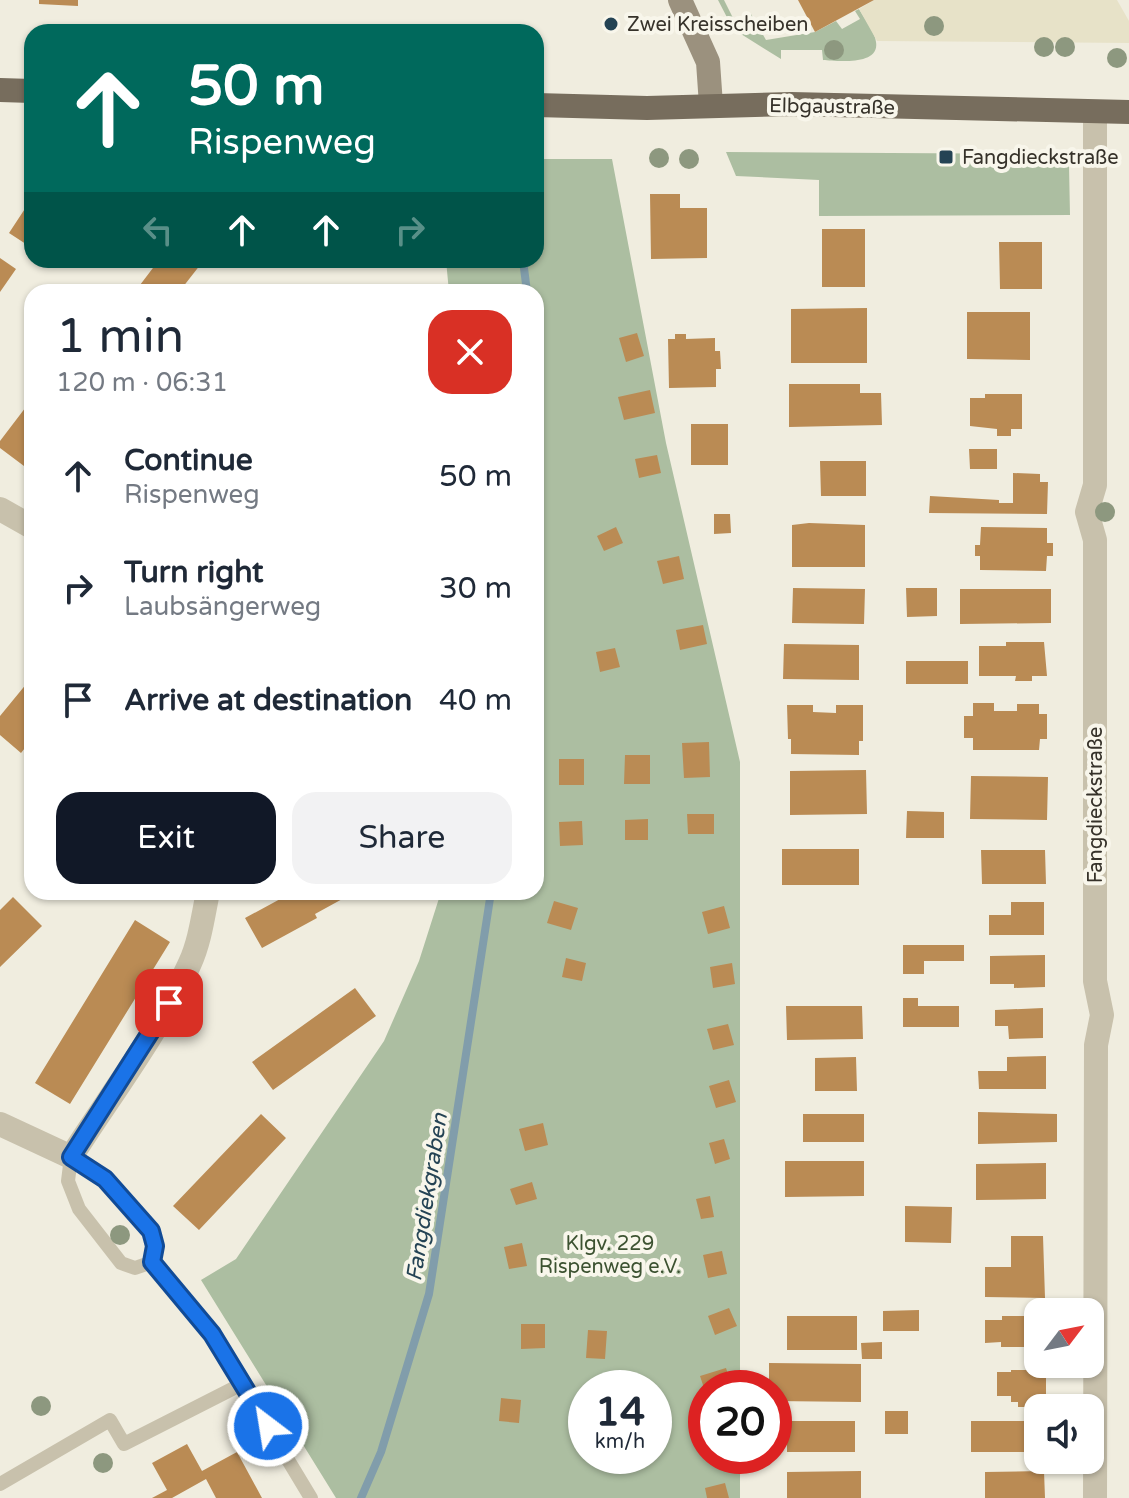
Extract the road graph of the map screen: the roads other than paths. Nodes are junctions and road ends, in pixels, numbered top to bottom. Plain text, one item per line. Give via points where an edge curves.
1 (680, 0) edge
2 (0, 90) edge
3 (24, 91) edge
4 (544, 105) edge
5 (711, 105) junction
6 (1129, 112) edge
7 (1095, 113) junction
8 (0, 509) edge
9 (24, 522) edge
10 (207, 900) edge
11 (0, 1124) edge
12 (71, 1157) junction
13 (152, 1262) junction
14 (242, 1384) junction
15 (0, 1484) edge
16 (309, 1495) edge
17 (1095, 1498) edge

1 - 5 street via 708,62
2 - 3 main road
4 - 5 main road, Elbgaustraße
5 - 7 main road, Elbgaustraße
6 - 7 main road, Elbgaustraße
7 - 17 street, Fangdieckstraße via 1095,485 1087,512 1095,540 1095,981 1102,1015 1096,1045
8 - 9 street
10 - 12 street via 191,962
11 - 12 street
12 - 13 lane via 105,1179 151,1231
12 - 13 lane via 68,1181 79,1209 104,1242 121,1263 135,1268
13 - 14 lane via 212,1334
14 - 15 lane via 124,1444 110,1420
14 - 16 lane

